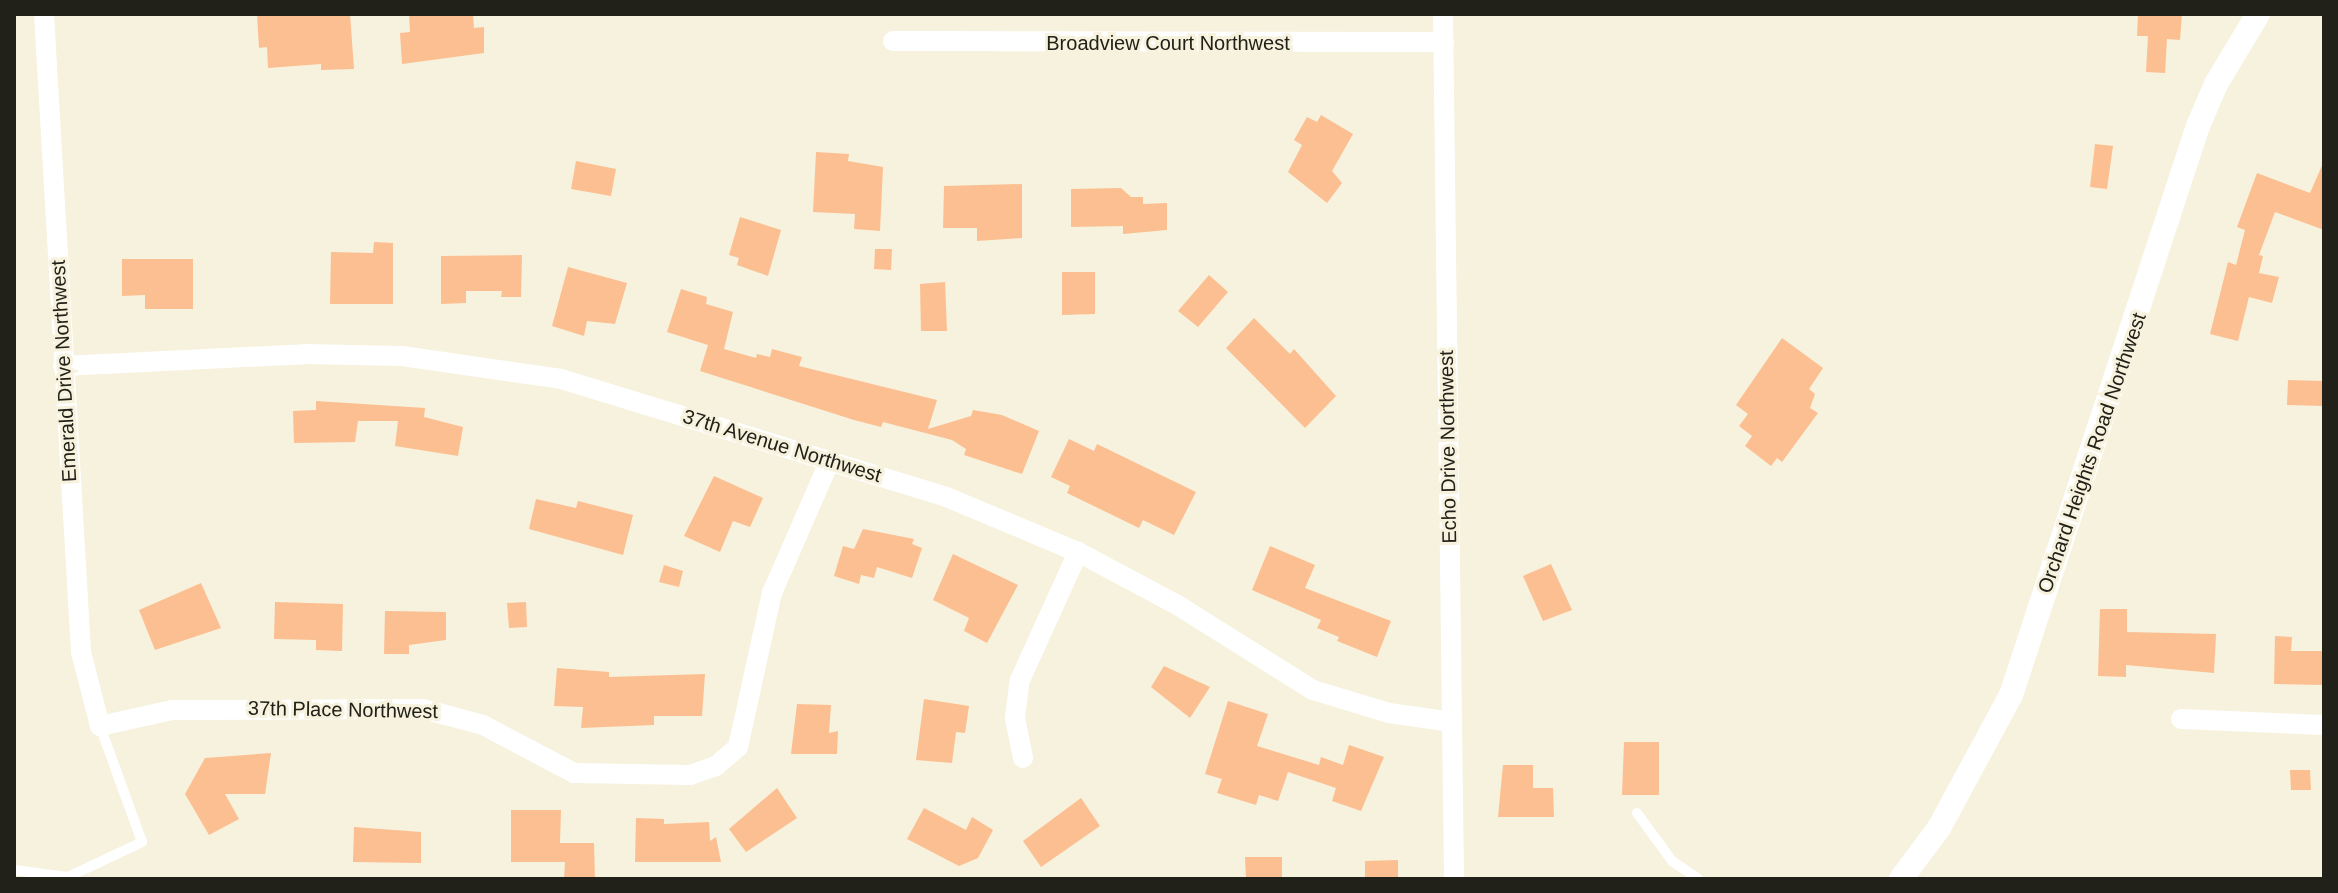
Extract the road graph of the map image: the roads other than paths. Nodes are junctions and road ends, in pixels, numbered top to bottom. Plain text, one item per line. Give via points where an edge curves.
1 (44, 14) edge
2 (1443, 14) edge
3 (2258, 14) edge
4 (893, 41) dead end
5 (1444, 42) junction
6 (63, 366) junction
7 (830, 460) junction
8 (1078, 552) junction
9 (2181, 719) dead end
10 (1452, 722) junction
11 (2324, 725) edge
12 (100, 726) junction
13 (1023, 758) dead end
14 (1637, 813) dead end
15 (14, 870) edge
16 (1454, 879) edge
17 (1699, 879) edge
18 (1901, 879) edge

1 - 6 street, Emerald Drive Northwest
2 - 5 street, Echo Drive Northwest
3 - 18 street, Orchard Heights Road Northwest via 2198,126 2011,695 1939,828
4 - 5 street, Broadview Court Northwest
5 - 10 street, Echo Drive Northwest
6 - 7 street, 37th Avenue Northwest via 305,354 402,356 561,379
6 - 12 street, Emerald Drive Northwest via 81,652
7 - 8 street, 37th Avenue Northwest via 944,496
7 - 12 street, 37th Place Northwest via 772,593 741,737 716,766 690,775 574,773 483,725 423,709 172,710
8 - 10 street, 37th Avenue Northwest via 1179,606 1313,690 1389,713
8 - 13 street via 1020,680 1015,718
9 - 11 street
10 - 16 street, Echo Drive Northwest
12 - 15 lane via 142,842 68,877
14 - 17 lane via 1672,861

